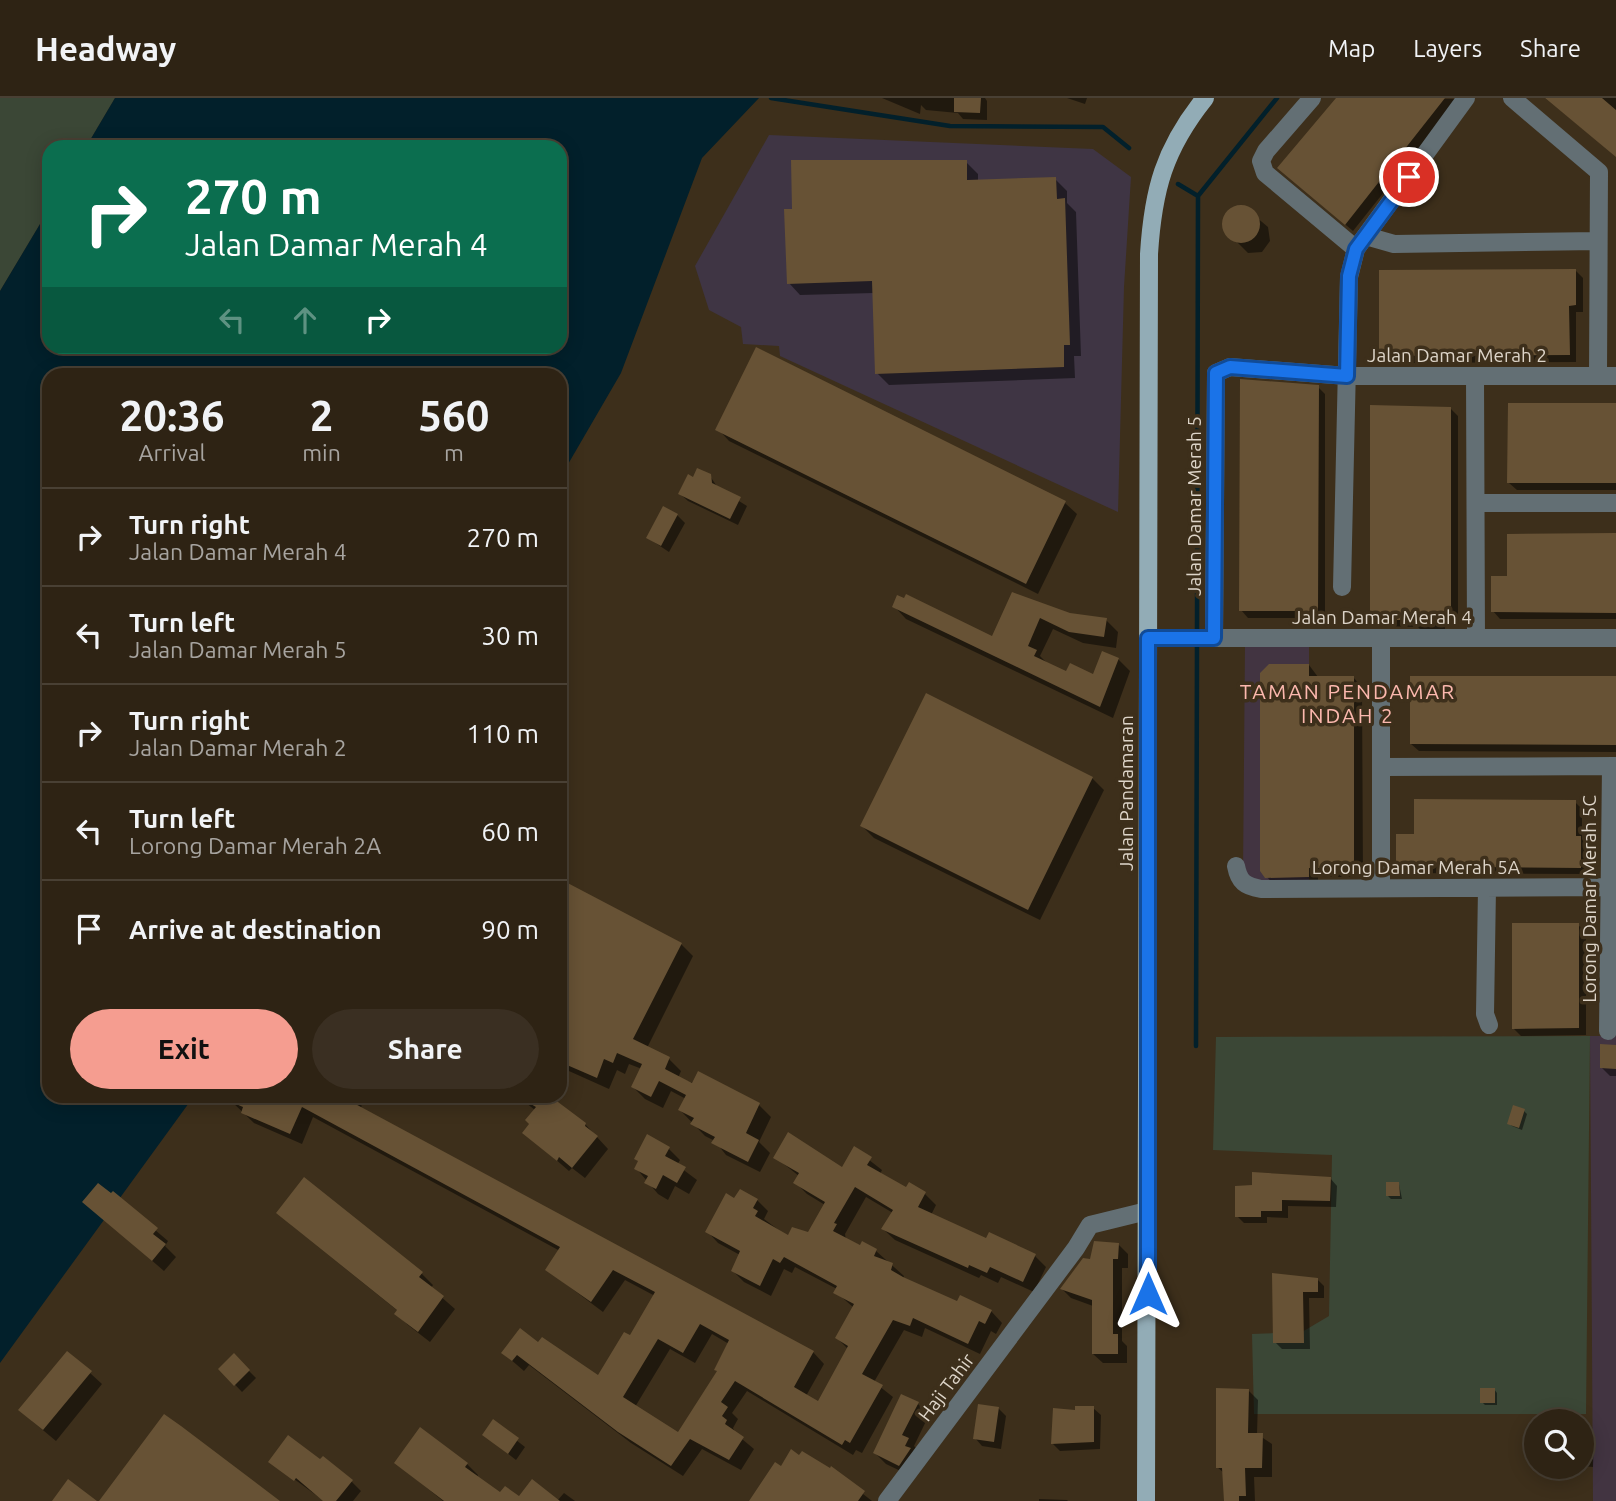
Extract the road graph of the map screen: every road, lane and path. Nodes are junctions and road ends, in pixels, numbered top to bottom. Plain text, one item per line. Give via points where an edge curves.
1 (1205, 98) edge
2 (1311, 98) edge
3 (1466, 98) edge
4 (1512, 98) edge
5 (1598, 241) junction
6 (1361, 242) junction
7 (1216, 373) joint
8 (1347, 376) junction
9 (1475, 376) junction
10 (1607, 376) edge
11 (1476, 503) junction
12 (1616, 503) edge
13 (1342, 587) dead end
14 (1148, 638) junction
15 (1202, 638) junction
16 (1381, 638) junction
17 (1476, 638) junction
18 (1616, 638) edge
19 (1381, 766) junction
20 (1613, 766) edge
21 (1236, 866) dead end
22 (1381, 887) junction
23 (1610, 887) junction
24 (1487, 888) junction
25 (1489, 1025) dead end
26 (1608, 1031) dead end
27 (1147, 1211) junction
28 (887, 1501) edge
29 (1146, 1501) edge

1 - 14 main road, Jalan Pandamaran via 1187,120 1162,170 1151,220
2 - 6 street via 1266,151 1261,161 1265,173
3 - 6 street
4 - 5 street via 1599,172
5 - 6 street
5 - 10 street
6 - 8 street via 1349,276
7 - 8 street, Jalan Damar Merah 2 via 1230,367
7 - 15 street, Jalan Damar Merah 5
8 - 9 street, Jalan Damar Merah 2
8 - 13 street
9 - 10 street, Jalan Damar Merah 2
9 - 11 street
11 - 12 street
11 - 17 street
14 - 15 street, Jalan Damar Merah 4
14 - 27 main road, Jalan Pandamaran
15 - 16 street, Jalan Damar Merah 4
16 - 17 street, Jalan Damar Merah 4
16 - 19 street
17 - 18 street, Jalan Damar Merah 4
19 - 20 street
19 - 22 street
20 - 23 street, Lorong Damar Merah 5C
21 - 22 street, Lorong Damar Merah 5A via 1239,879 1261,889
22 - 24 street, Lorong Damar Merah 5A
23 - 24 street, Lorong Damar Merah 5A
23 - 26 street, Lorong Damar Merah 5C
24 - 25 street via 1485,1014
27 - 28 street, Haji Tahir via 1090,1225
27 - 29 main road, Jalan Pandamaran

